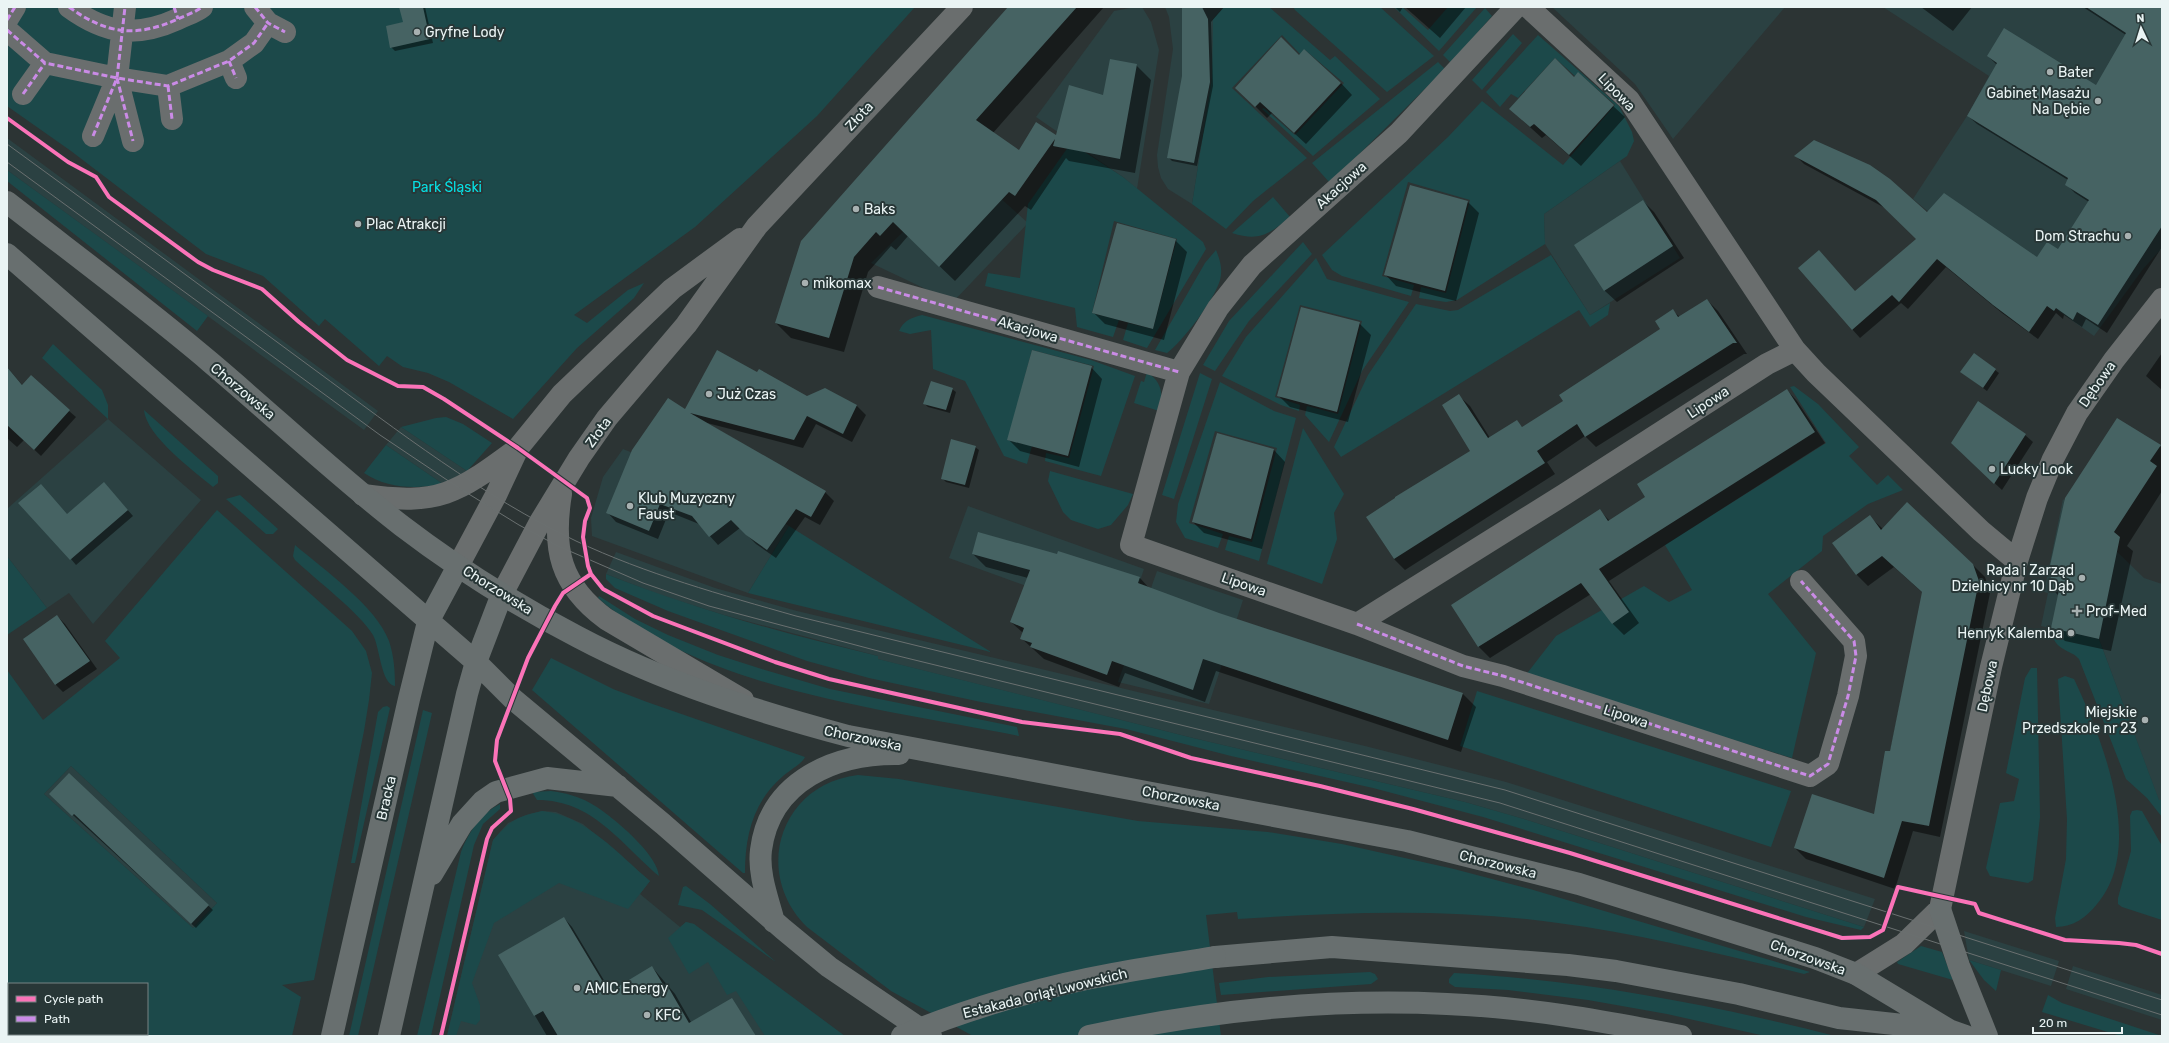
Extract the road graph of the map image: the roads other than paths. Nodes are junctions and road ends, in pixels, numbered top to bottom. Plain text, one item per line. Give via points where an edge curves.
1 (15, 7) edge
2 (69, 7) edge
3 (125, 7) edge
4 (202, 7) edge
5 (962, 7) edge
6 (1516, 7) edge
7 (1528, 7) edge
8 (176, 13) edge
9 (7, 20) edge
10 (270, 21) edge
11 (7, 30) edge
12 (122, 32) junction
13 (45, 63) junction
14 (117, 78) junction
15 (168, 86) junction
16 (23, 94) dead end
17 (172, 119) dead end
18 (93, 136) dead end
19 (133, 141) dead end
20 (7, 202) edge
21 (757, 226) junction
22 (7, 254) edge
23 (878, 287) dead end
24 (2162, 299) edge
25 (1795, 350) junction
26 (1179, 372) junction
27 (518, 448) junction
28 (562, 485) junction
29 (363, 495) junction
30 (1131, 545) joint
31 (2017, 561) junction
32 (458, 566) junction
33 (1801, 581) dead end
34 (502, 594) junction
35 (428, 622) junction
36 (1357, 624) junction
37 (476, 662) junction
38 (762, 711) junction
39 (948, 755) junction
40 (618, 786) junction
41 (422, 890) junction
42 (1940, 909) junction
43 (774, 922) junction
44 (1856, 974) junction
45 (1957, 1033) edge
46 (332, 1036) edge
47 (389, 1036) edge
48 (902, 1036) edge
49 (931, 1036) edge
50 (1089, 1036) edge
51 (1681, 1036) edge
52 (1987, 1036) edge

1 - 9 street
2 - 12 street via 87,20
3 - 12 street
4 - 8 street
5 - 21 street, Złota
6 - 26 street, Akacjowa via 1399,133 1252,265 1218,308
7 - 25 street, Lipowa via 1629,100
8 - 12 street via 158,28
10 - 15 street via 232,69
11 - 13 street
12 - 14 street
13 - 14 street
13 - 16 street
14 - 15 street
14 - 18 street
14 - 19 street
15 - 17 street
20 - 29 main road, Chorzowska via 197,352
21 - 27 street, Złota via 672,289 562,394
21 - 28 street, Złota via 686,325 607,418
22 - 35 main road
23 - 26 street, Akacjowa
24 - 31 street, Dębowa via 2114,360 2077,413 2036,498
25 - 31 street, Lipowa via 1975,525
25 - 36 street, Lipowa via 1767,364
26 - 30 street, Akacjowa
27 - 29 street, Złota via 472,481 448,493 434,497 398,500
27 - 32 street, Złota
28 - 34 street, Złota
28 - 38 street via 556,531 561,561 574,586 591,608
29 - 32 main road, Chorzowska
30 - 36 street, Lipowa
31 - 42 street, Dębowa via 1991,666
32 - 34 main road, Chorzowska
32 - 35 main road, Bracka
33 - 36 street, Lipowa via 1854,641 1856,656 1848,696 1828,764 1810,776 1503,676 1463,666
34 - 37 main road, Złota
34 - 38 main road, Chorzowska via 579,638 635,665
35 - 37 main road
35 - 46 main road, Bracka
37 - 40 main road via 513,699
37 - 41 main road
38 - 39 main road, Chorzowska via 848,736
39 - 43 main road via 886,754 857,757 832,764 808,776 787,793 775,808 766,829 761,851 761,868
39 - 44 main road, Chorzowska via 1407,841 1586,886 1815,958
40 - 41 main road via 547,778 496,792 478,806 462,824
40 - 43 main road
41 - 47 main road
42 - 44 street via 1904,944
42 - 52 main road
43 - 49 main road via 829,967
44 - 45 main road, Chorzowska
45 - 48 main road, Estakada Orląt Lwowskich, bridge via 1839,1018 1739,994 1616,971 1332,947 1215,957 1106,975 1020,996 934,1023
50 - 51 main road via 1151,1023 1223,1013 1350,1003 1447,1004 1525,1010 1603,1020

